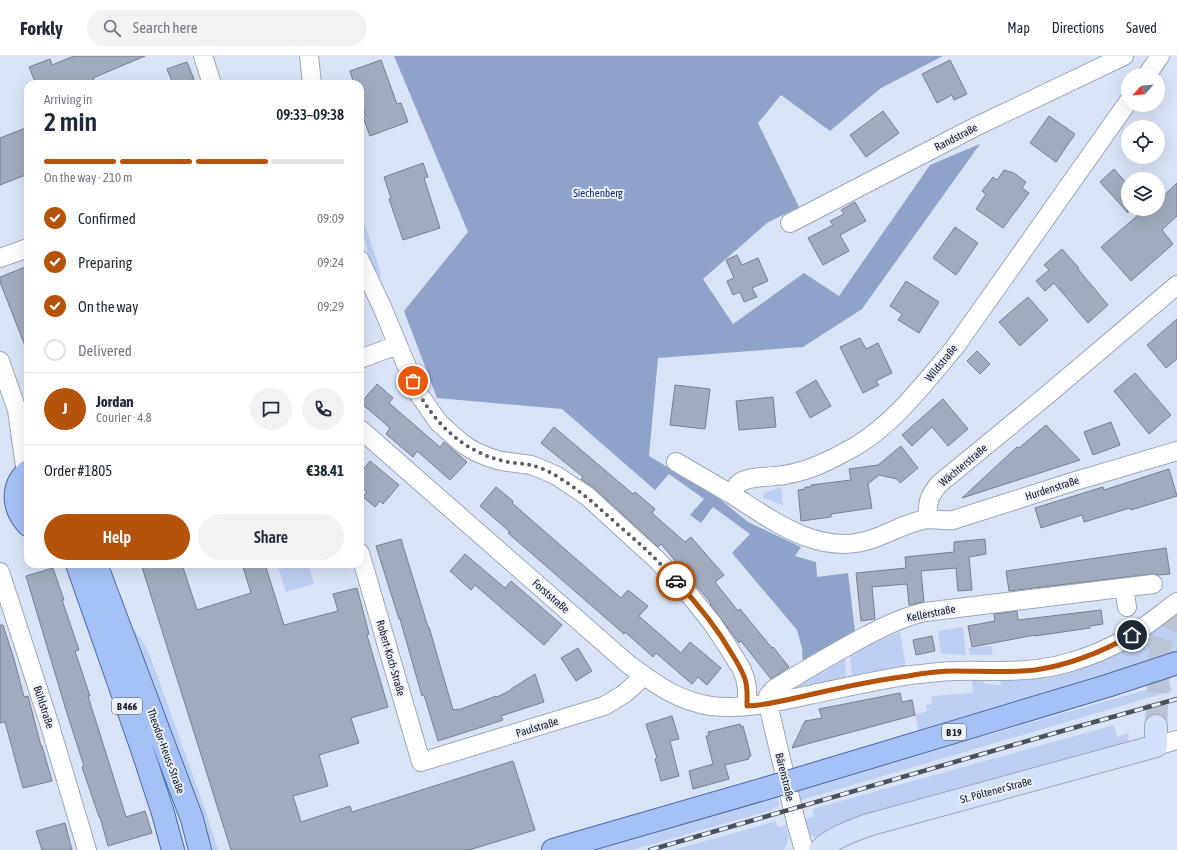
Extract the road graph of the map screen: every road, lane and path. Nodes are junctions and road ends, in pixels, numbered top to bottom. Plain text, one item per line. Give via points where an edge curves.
1 (203, 56) edge
2 (309, 56) edge
3 (1124, 56) edge
4 (1157, 57) edge
5 (1151, 68) edge
6 (211, 80) edge
7 (312, 80) edge
8 (1121, 112) edge
9 (790, 223) dead end
10 (24, 249) edge
11 (0, 258) edge
12 (364, 269) edge
13 (1177, 285) edge
14 (397, 345) junction
15 (364, 357) edge
16 (0, 361) edge
17 (17, 410) junction
18 (24, 421) edge
19 (364, 433) edge
20 (1177, 451) edge
21 (676, 462) dead end
22 (18, 482) edge
23 (731, 494) junction
24 (16, 519) edge
25 (927, 519) junction
26 (364, 566) edge
27 (78, 568) edge
28 (98, 568) edge
29 (0, 572) edge
30 (1153, 584) dead end
31 (1124, 588) junction
32 (1177, 602) edge
33 (1127, 607) dead end
34 (1177, 663) edge
35 (644, 676) junction
36 (768, 704) junction
37 (747, 706) junction
38 (1156, 736) joint
39 (1177, 740) edge
40 (422, 762) joint
41 (86, 847) edge
42 (173, 850) edge
43 (200, 850) edge
44 (553, 850) edge
45 (804, 850) edge
46 (820, 850) edge

1 - 6 street
2 - 7 street
3 - 9 street, Randstraße via 973,128
4 - 5 street
8 - 23 street, Wildstraße via 955,347 901,409 857,445 836,456 798,472 747,480 738,484
10 - 11 street
12 - 14 street
13 - 25 street, Wächterstraße via 939,484 929,498
14 - 15 street
14 - 37 street via 418,393 439,423 463,444 488,457 531,465 557,476 586,496 657,560 712,623 741,668 747,688
16 - 17 street
17 - 18 street
17 - 22 street
19 - 35 street, Forststraße
20 - 25 street, Hurdenstraße via 953,520
21 - 23 street
22 - 24 main road
23 - 25 street via 799,534 833,543 868,540 918,520
26 - 40 street, Robert-Koch-Straße
27 - 42 main road, Theodor-Heuss-Straße / B 466 via 142,749
28 - 43 main road, Theodor-Heuss-Straße / B 466 via 192,819
29 - 41 street, Bühlstraße
30 - 31 street, Kellerstraße
31 - 33 street
31 - 36 street, Kellerstraße via 925,612 910,616 895,621 774,689 768,696
32 - 36 street, Forststraße via 1120,642 1083,658 1051,667 1034,670 955,671 908,676
34 - 44 main road, B 19, bridge via 801,778
35 - 37 street, Forststraße via 668,692 697,703 722,707
35 - 40 street, Paulstraße via 624,694 604,706
36 - 37 street, Forststraße
36 - 45 street, Bärenstraße
38 - 39 street, St. Pöltener Straße
38 - 46 street, St. Pöltener Straße via 868,825 840,835

